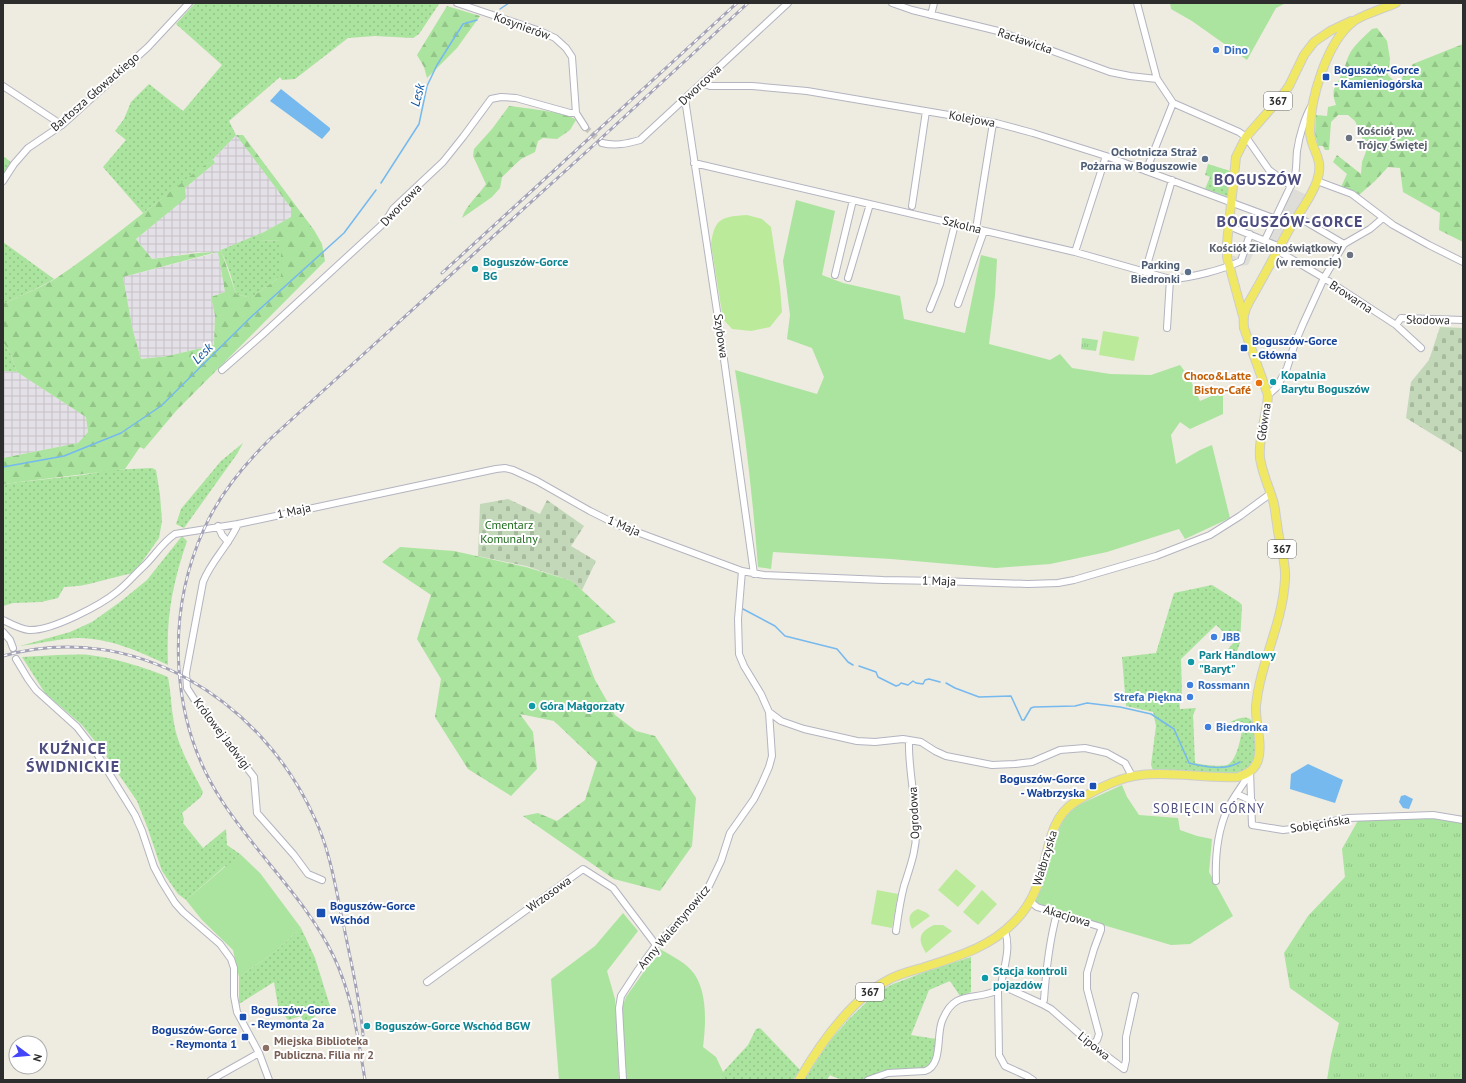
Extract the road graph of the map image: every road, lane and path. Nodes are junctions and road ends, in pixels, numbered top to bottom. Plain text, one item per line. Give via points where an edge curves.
1 (189, 3) edge
2 (457, 3) edge
3 (788, 3) edge
4 (892, 3) edge
5 (934, 3) edge
6 (1137, 3) edge
7 (1396, 3) edge
8 (931, 15) junction
9 (1354, 21) junction
10 (1157, 79) junction
11 (702, 83) junction
12 (3, 86) edge
13 (685, 99) junction
14 (1313, 102) junction
15 (1173, 103) junction
16 (926, 111) junction
17 (576, 113) junction
18 (993, 123) junction
19 (62, 125) junction
20 (585, 127) tunnel mouth
21 (1246, 137) junction
22 (602, 143) tunnel mouth
23 (1106, 156) junction
24 (694, 162) junction
25 (1146, 170) junction
26 (1172, 180) junction
27 (3, 181) edge
28 (1317, 181) junction
29 (1291, 186) junction
30 (853, 200) junction
31 (1231, 202) junction
32 (870, 204) junction
33 (912, 206) dead end
34 (1298, 217) junction
35 (1383, 218) junction
36 (1274, 219) junction
37 (955, 224) junction
38 (1228, 226) junction
39 (1291, 227) junction
40 (976, 229) junction
41 (984, 231) junction
42 (1250, 234) junction
43 (1265, 240) junction
44 (1344, 244) junction
45 (1279, 249) junction
46 (1075, 252) junction
47 (1463, 262) edge
48 (1230, 266) junction
49 (1145, 272) junction
50 (835, 275) dead end
51 (848, 278) dead end
52 (1170, 278) junction
53 (1324, 278) junction
54 (958, 304) dead end
55 (1243, 305) junction
56 (930, 308) dead end
57 (1463, 320) edge
58 (1396, 325) junction
59 (1167, 328) dead end
60 (1421, 348) dead end
61 (222, 370) dead end
62 (1268, 395) junction
63 (1270, 494) junction
64 (238, 524) junction
65 (218, 526) junction
66 (228, 542) junction
67 (742, 571) junction
68 (754, 574) junction
69 (3, 620) edge
70 (3, 632) edge
71 (6, 640) edge
72 (13, 648) tunnel mouth
73 (16, 658) tunnel mouth
74 (769, 712) junction
75 (781, 721) junction
76 (770, 727) junction
77 (909, 740) junction
78 (1250, 771) junction
79 (1132, 776) junction
80 (1237, 794) junction
81 (1252, 801) junction
82 (1463, 820) edge
83 (322, 880) dead end
84 (1216, 881) dead end
85 (1030, 901) junction
86 (1057, 913) junction
87 (896, 931) dead end
88 (1005, 931) junction
89 (656, 945) junction
90 (427, 982) dead end
91 (999, 988) junction
92 (1135, 996) dead end
93 (1042, 1004) junction
94 (1092, 1045) junction
95 (259, 1053) junction
96 (211, 1080) edge
97 (269, 1080) edge
98 (623, 1080) edge
99 (799, 1080) edge
100 (868, 1080) edge
101 (1033, 1080) edge

1 - 19 street, Bartosza Głowackiego via 148,47
2 - 17 street, Kosynierów via 540,31 555,38 566,48 572,57
3 - 11 street, Dworcowa
4 - 8 street, Racławicka
5 - 8 street
6 - 10 street
7 - 9 main road, 367
8 - 10 street, Racławicka via 1004,33 1110,72
9 - 14 main road, 367 via 1343,32 1328,56
9 - 21 main road, 367 via 1330,31 1314,42 1304,55 1289,86
10 - 15 street
11 - 13 street, Dworcowa
11 - 16 street, Kolejowa via 710,86 752,86 807,91
12 - 19 street
13 - 22 street, Dworcowa via 640,140 612,146
13 - 24 street, Szybowa
14 - 28 main road, 367 via 1310,132 1319,160
14 - 29 street via 1298,144 1297,169
15 - 21 street
15 - 25 street
16 - 18 street, Kolejowa
16 - 33 street
17 - 20 street
17 - 61 street, Dworcowa via 516,98 491,99 443,162 393,209 385,222
18 - 23 street, Kolejowa
18 - 40 street
19 - 27 street, Bartosza Głowackiego via 28,148
21 - 29 street via 1269,170
21 - 31 main road, 367 via 1236,157
23 - 25 street, Kolejowa
23 - 46 street
24 - 30 street, Szkolna
24 - 68 street, Szybowa
25 - 26 street, Kolejowa
26 - 31 street, Kolejowa
26 - 49 street
28 - 34 main road, 367
28 - 35 street via 1352,194
29 - 36 street
30 - 32 street, Szkolna
30 - 50 street
31 - 36 street, Kolejowa
31 - 38 main road, 367
32 - 37 street, Szkolna
32 - 51 street
34 - 39 main road, 367
34 - 44 street
35 - 44 street
35 - 47 street
36 - 39 street, Kolejowa
36 - 43 street
37 - 40 street, Szkolna
37 - 56 street via 940,284
38 - 42 street, Browarna
38 - 48 main road, 367 via 1227,257
39 - 45 main road, 367
40 - 41 street, Szkolna
41 - 46 street, Szkolna
41 - 54 street
42 - 43 street, Browarna
42 - 48 street, Szkolna via 1241,261
43 - 45 street, Browarna
44 - 53 street
45 - 53 street, Browarna
45 - 55 main road, Główna / 367
46 - 49 street, Szkolna
48 - 52 street, Szkolna via 1183,278
48 - 55 main road, 367
49 - 52 street, Szkolna
52 - 59 street
53 - 58 street, Browarna
53 - 62 street via 1295,343 1287,368 1277,387
55 - 62 main road, Główna / 367 via 1244,328
57 - 58 street, Słodowa via 1401,318
58 - 60 street, Browarna
62 - 63 main road, Główna / 367 via 1260,459
63 - 68 street, 1 Maja via 1210,535 1156,556 1068,581 1022,584
63 - 78 main road, Główna / 367 via 1274,505 1285,579 1281,604 1258,690 1256,707 1259,750 1258,760
64 - 65 street, 1 Maja
64 - 66 street, Królowej Jadwigi
64 - 67 street, 1 Maja via 505,468 537,481 618,525
65 - 66 street
65 - 69 street, 1 Maja via 180,533 170,538 118,591 77,615 30,630
66 - 83 street, Królowej Jadwigi via 203,582 186,673 187,688 254,777 257,813 308,874
67 - 68 street, 1 Maja
67 - 74 street via 738,619 739,654
70 - 71 street
71 - 72 street
73 - 95 street via 36,690 77,727 94,748 136,815 154,867 175,903 227,952 234,968 237,1012
74 - 75 street
74 - 76 street, Anny Walentynowicz
75 - 76 street
75 - 77 street via 857,741
76 - 89 street, Anny Walentynowicz via 772,756 769,768 754,799 730,833 709,886 695,905
77 - 79 street via 920,742 946,756 992,765 1032,762 1060,750 1085,748 1107,753 1125,763
77 - 87 street, Ogrodowa via 908,755 916,830 915,849 901,898
78 - 79 main road, Wałbrzyska / 367 via 1245,775 1228,778 1152,774
78 - 80 street
78 - 81 street, Sobięcińska
79 - 85 main road, Wałbrzyska / 367 via 1098,791 1065,810 1053,831 1042,872
80 - 81 street
80 - 84 street via 1227,809 1218,838 1215,859
81 - 82 street, Sobięcińska via 1252,825 1283,830 1348,818 1433,815
85 - 86 street, Akacjowa via 1037,907
85 - 88 main road, Wałbrzyska / 367 via 1018,919
86 - 93 street via 1047,958
86 - 94 street, Akacjowa via 1100,927 1101,930 1087,973 1087,990 1099,1034
88 - 91 street via 1008,947
88 - 99 main road, Wałbrzyska / 367 via 976,950 902,974 871,991 830,1033
89 - 90 street, Wrzosowa via 613,888 583,869
89 - 98 street, Anny Walentynowicz via 622,996 619,1008
91 - 93 street, Lipowa
91 - 100 street via 993,992 963,998 950,1007 939,1031 935,1062 929,1069 888,1073
91 - 101 street via 1001,1061 1005,1066
92 - 94 street, Lipowa via 1126,1037 1124,1069
93 - 94 street, Lipowa
95 - 96 street
95 - 97 street

